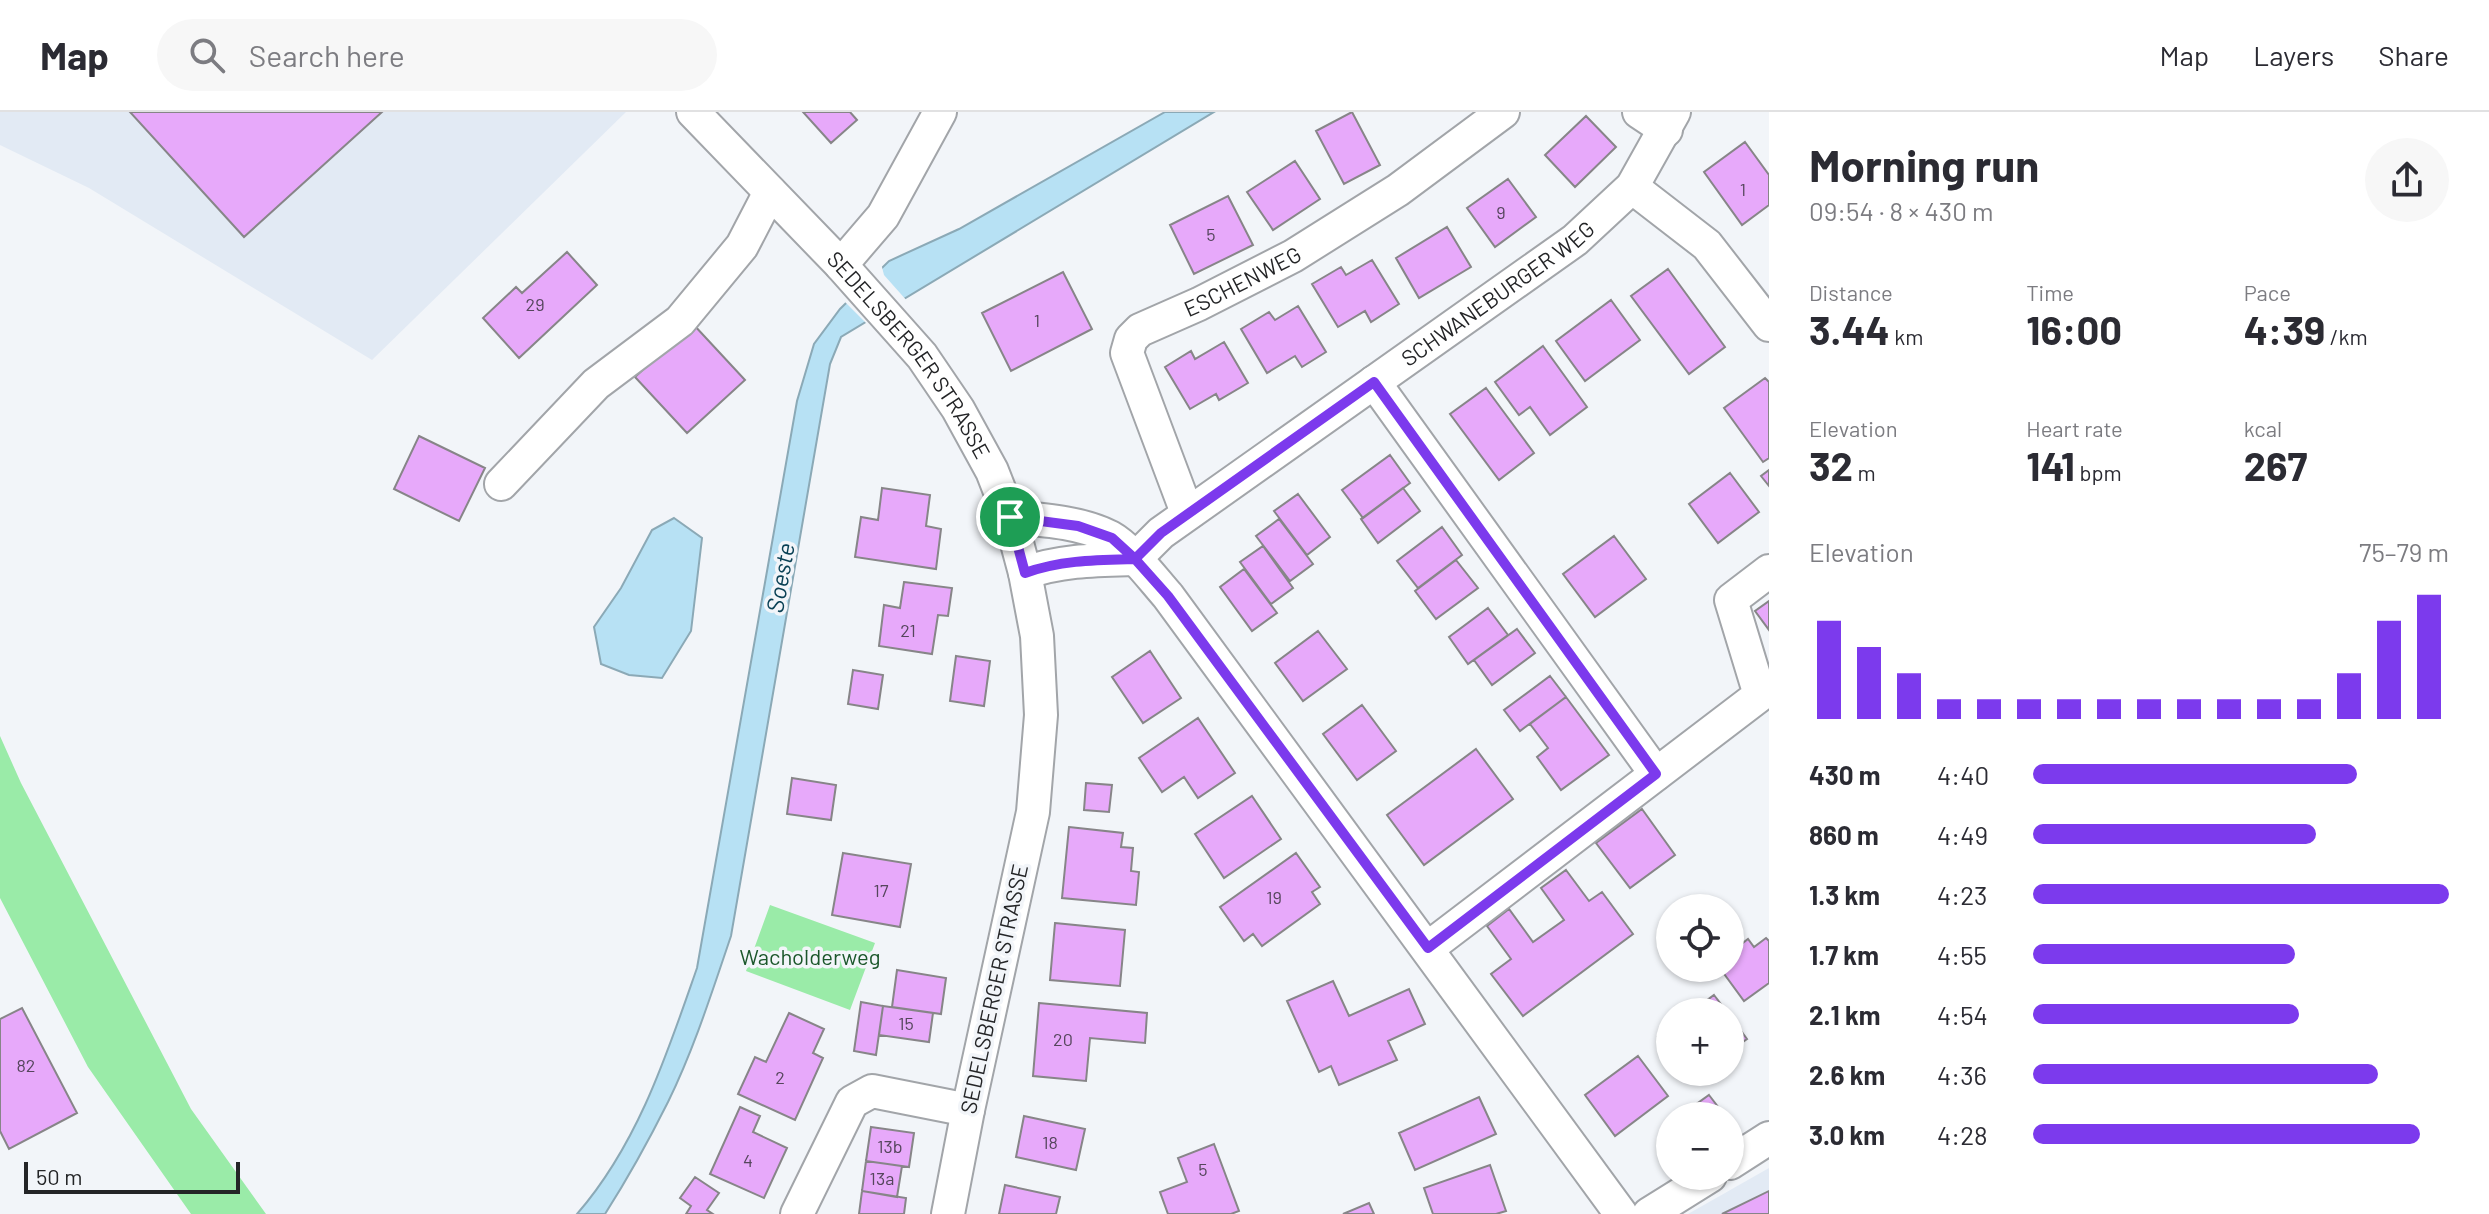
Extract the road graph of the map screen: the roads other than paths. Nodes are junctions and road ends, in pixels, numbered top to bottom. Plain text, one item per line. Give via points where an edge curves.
1 (693, 112) edge
2 (940, 112) edge
3 (1503, 112) edge
4 (1639, 112) edge
5 (1670, 121) edge
6 (1632, 187) junction
7 (770, 192) junction
8 (847, 272) junction
9 (1769, 325) edge
10 (1374, 382) junction
11 (501, 484) dead end
12 (1190, 512) junction
13 (1010, 517) junction
14 (1135, 559) junction
15 (1769, 571) edge
16 (1025, 573) junction
17 (1656, 774) junction
18 (1428, 948) junction
19 (968, 1110) junction
20 (1769, 1138) edge
21 (1744, 1154) edge
22 (1688, 1190) edge
23 (797, 1214) edge
24 (948, 1214) edge
25 (1621, 1214) edge
26 (1649, 1214) edge

1 - 7 street, SEDELSBERGER STRASSE
2 - 8 street
3 - 12 street, ESCHENWEG via 1398,190 1306,248 1131,339 1127,353
4 - 5 street
5 - 6 street, SCHWANEBURGER WEG
6 - 9 street via 1707,245
6 - 10 street, SCHWANEBURGER WEG via 1575,240
7 - 8 street, SEDELSBERGER STRASSE
7 - 11 street via 742,246 680,321 596,384
8 - 13 street, SEDELSBERGER STRASSE via 922,356 958,409
10 - 12 street, SCHWANEBURGER WEG
10 - 17 street
12 - 14 street, SCHWANEBURGER WEG
13 - 14 street via 1078,526 1112,538
13 - 16 street, SEDELSBERGER STRASSE
14 - 16 street via 1081,560
14 - 18 street via 1168,596
15 - 17 street via 1731,600 1760,695
16 - 19 street, SEDELSBERGER STRASSE via 1037,636 1041,715 1033,812
17 - 18 street
18 - 25 street
19 - 23 street via 872,1091 852,1102
19 - 24 street, SEDELSBERGER STRASSE
20 - 21 street
22 - 26 street

